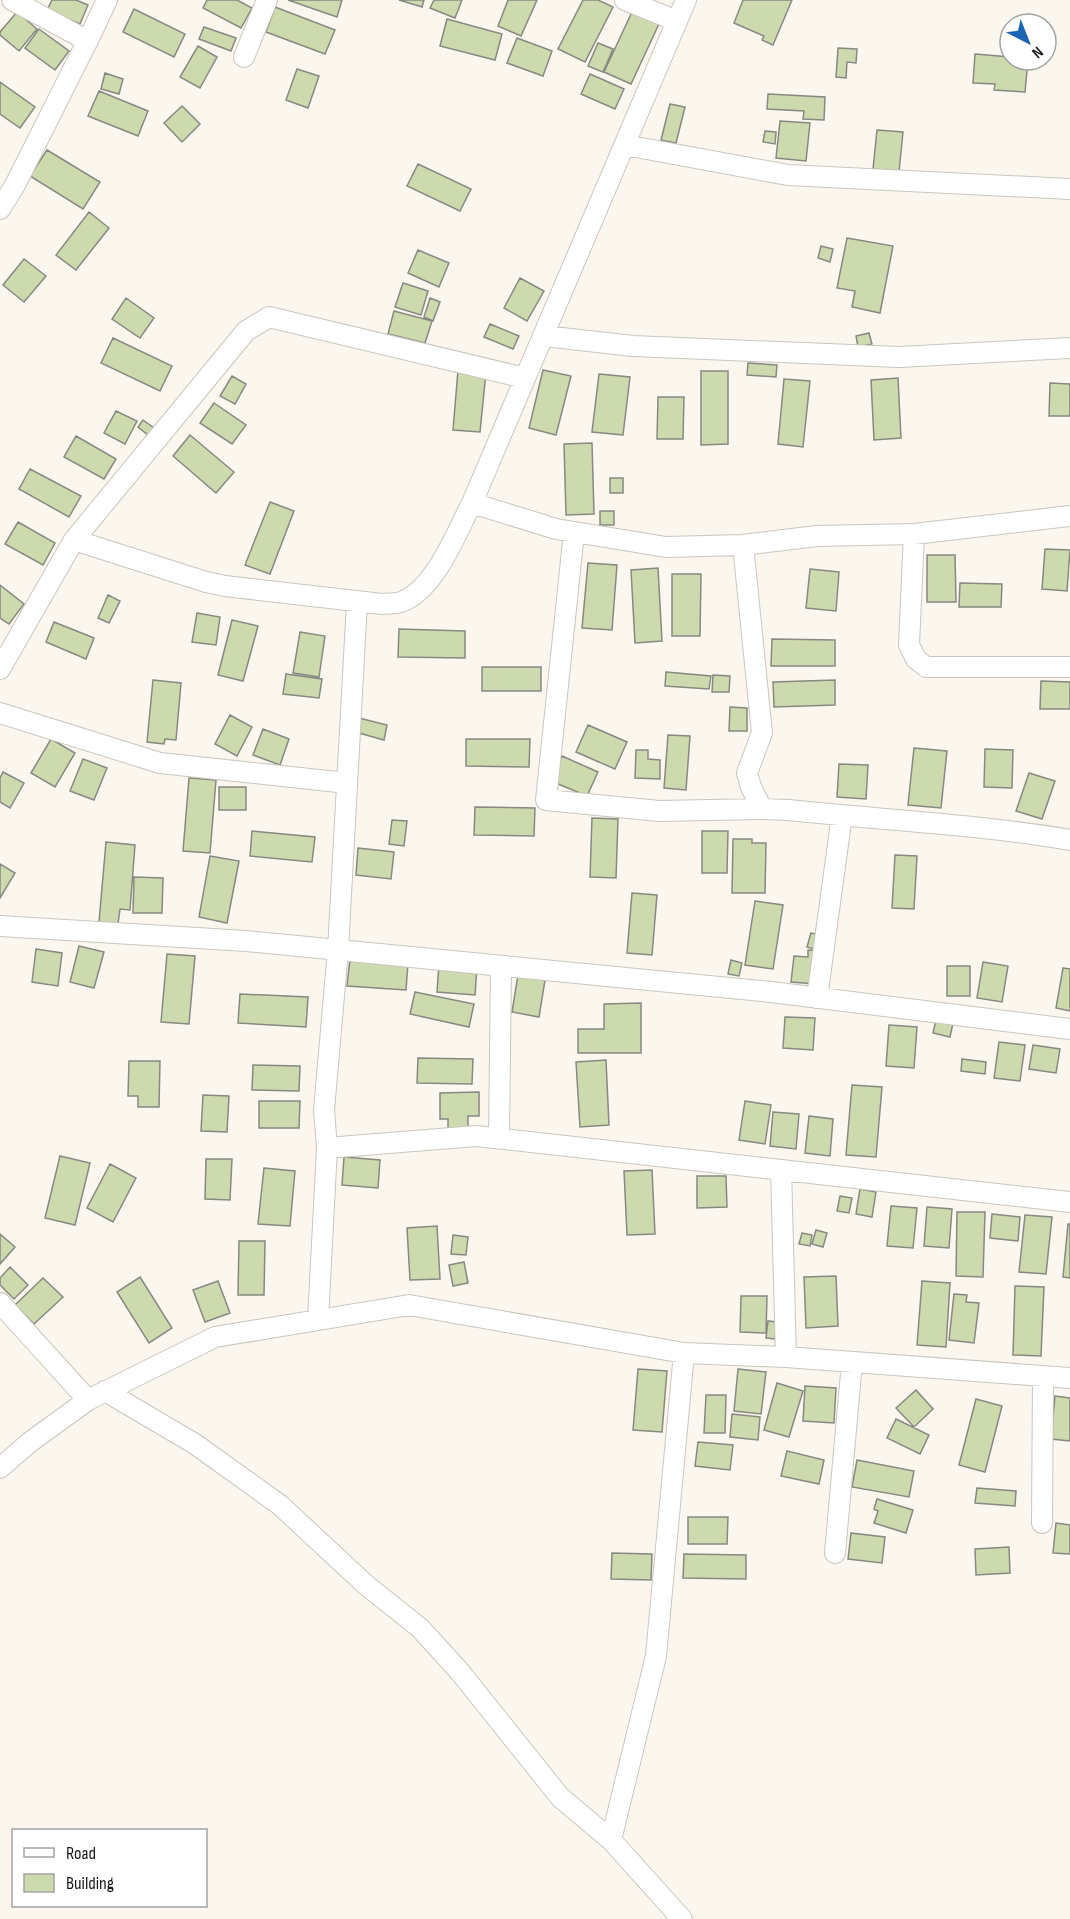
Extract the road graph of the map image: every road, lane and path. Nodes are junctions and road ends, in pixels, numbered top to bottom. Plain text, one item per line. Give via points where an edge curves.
1 (12, 0) edge
2 (107, 0) edge
3 (267, 0) edge
4 (625, 0) edge
5 (686, 0) edge
6 (677, 21) junction
7 (88, 41) junction
8 (244, 57) dead end
9 (625, 145) junction
10 (7, 180) edge
11 (1070, 189) edge
12 (0, 209) edge
13 (544, 336) junction
14 (1070, 348) edge
15 (525, 378) junction
16 (472, 503) junction
17 (1070, 516) edge
18 (574, 532) junction
19 (914, 534) junction
20 (74, 540) junction
21 (742, 545) junction
22 (357, 602) junction
23 (1070, 667) edge
24 (0, 669) edge
25 (0, 713) edge
26 (347, 783) junction
27 (762, 809) junction
28 (842, 815) junction
29 (1070, 840) edge
30 (0, 926) edge
31 (338, 950) junction
32 (501, 966) junction
33 (817, 998) junction
34 (1070, 1029) edge
35 (499, 1138) junction
36 (327, 1148) junction
37 (781, 1170) junction
38 (1070, 1202) edge
39 (0, 1303) edge
40 (318, 1320) junction
41 (684, 1353) junction
42 (786, 1357) junction
43 (852, 1362) junction
44 (1043, 1377) junction
45 (1070, 1378) edge
46 (96, 1395) junction
47 (0, 1468) edge
48 (1042, 1523) dead end
49 (835, 1553) dead end
50 (611, 1840) junction
51 (682, 1919) edge

1 - 7 street
2 - 7 street
3 - 8 street
4 - 6 street
5 - 6 street
6 - 9 street
7 - 10 street
9 - 11 street via 788,176
9 - 13 street
10 - 12 street
13 - 14 street via 633,346 899,357
13 - 15 street
15 - 16 street
15 - 20 street via 269,317 246,331
16 - 18 street
16 - 22 street via 434,574 419,591 401,602
17 - 19 street
18 - 21 street via 666,547
18 - 27 street via 546,800 659,812
19 - 21 street via 817,536
19 - 23 street via 909,645 916,659 926,667
20 - 22 street via 206,582
20 - 24 street
21 - 27 street via 762,733 747,773
22 - 26 street
25 - 26 street via 160,763
26 - 31 street
27 - 28 street
28 - 29 street
28 - 33 street
30 - 31 street
31 - 32 street
31 - 36 street via 324,1110
32 - 33 street
32 - 35 street
33 - 34 street
35 - 36 street via 477,1136
35 - 37 street
36 - 40 street
37 - 38 street
37 - 42 street
39 - 46 street
40 - 41 street via 409,1305
40 - 46 street via 215,1337
41 - 42 street
41 - 50 street via 656,1656
42 - 43 street
43 - 44 street
43 - 49 street
44 - 45 street
44 - 48 street
46 - 47 street
46 - 50 street via 195,1444 280,1505 366,1585 420,1628 560,1797
50 - 51 street

